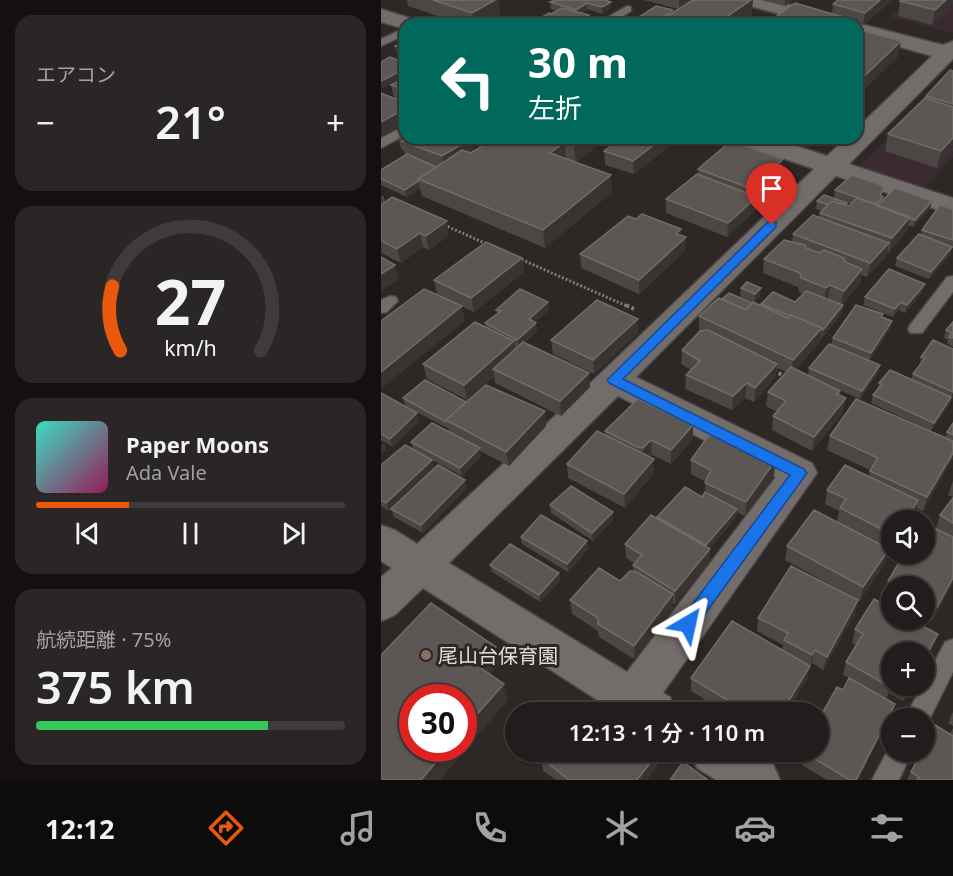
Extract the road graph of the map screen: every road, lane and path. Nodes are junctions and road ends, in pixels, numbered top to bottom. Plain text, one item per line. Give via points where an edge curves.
1 (749, 0) edge
2 (627, 9) dead end
3 (381, 15) edge
4 (612, 18) edge
5 (816, 18) edge
6 (399, 21) edge
7 (863, 30) edge
8 (399, 34) edge
9 (381, 43) edge
10 (950, 50) edge
11 (399, 134) edge
12 (863, 136) edge
13 (381, 144) edge
14 (766, 144) edge
15 (854, 144) edge
16 (832, 166) junction
17 (953, 207) edge
18 (953, 281) edge
19 (916, 330) dead end
20 (614, 380) junction
21 (381, 541) edge
22 (419, 566) junction
23 (381, 603) edge
24 (953, 649) edge
25 (637, 702) edge
26 (646, 702) edge
27 (922, 708) edge
28 (729, 762) edge
29 (895, 762) edge
30 (757, 780) edge
31 (885, 780) edge

1 - 5 street
2 - 4 lane
3 - 6 street
7 - 10 street
8 - 9 lane
10 - 12 street
11 - 13 lane
14 - 16 street
15 - 16 street
16 - 17 street
16 - 20 street
18 - 19 lane
20 - 22 street
20 - 26 street via 799,473
21 - 22 street
22 - 23 street
22 - 25 street
24 - 27 lane
28 - 30 street
29 - 31 lane

